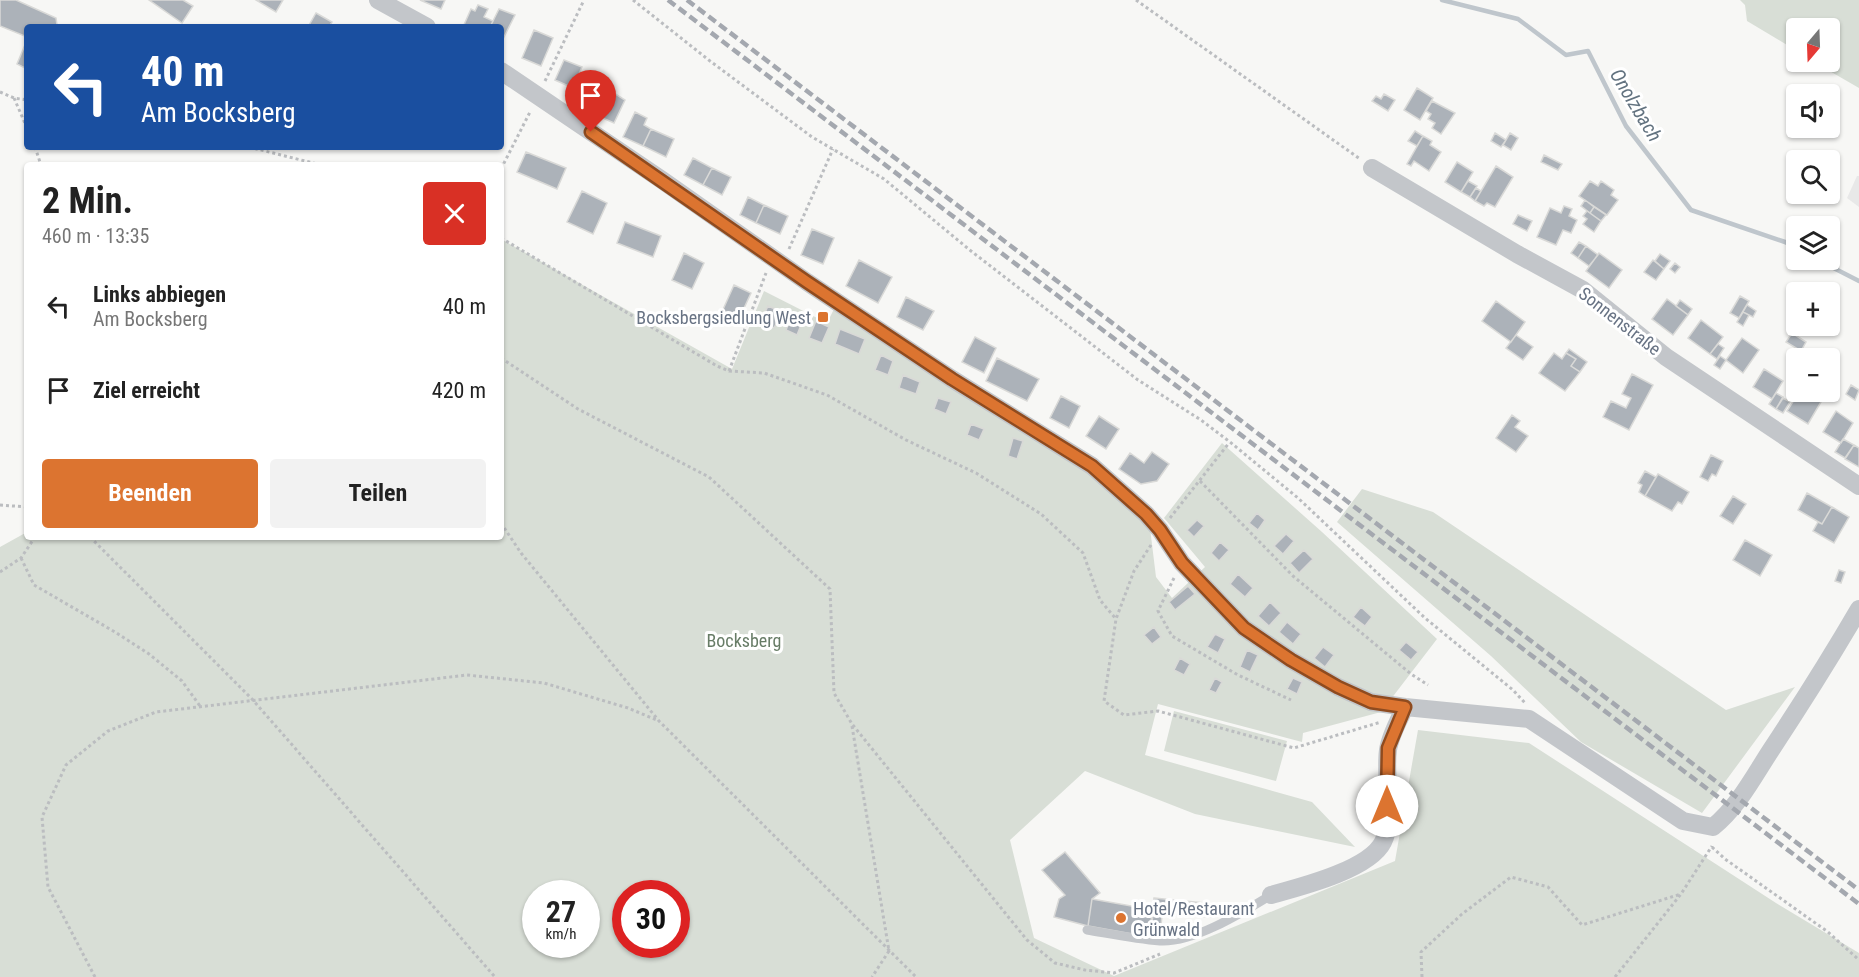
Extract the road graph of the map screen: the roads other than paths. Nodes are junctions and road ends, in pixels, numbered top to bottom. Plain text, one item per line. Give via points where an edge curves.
1 (378, 0) edge
2 (422, 24) edge
3 (504, 73) edge
4 (1372, 168) road end
5 (1859, 486) edge
6 (1859, 609) edge
7 (1405, 707) junction
8 (1271, 895) joint
9 (1087, 930) dead end

1 - 2 street
3 - 7 street via 952,379 1092,466 1146,514 1182,563 1244,628 1338,687 1371,702
4 - 5 street, Sonnenstraße via 1583,290 1666,357
6 - 7 street via 1752,780 1713,827 1683,821 1529,719
7 - 8 street via 1388,748 1388,826 1382,844 1371,856 1345,870
8 - 9 lane via 1205,930 1163,941

